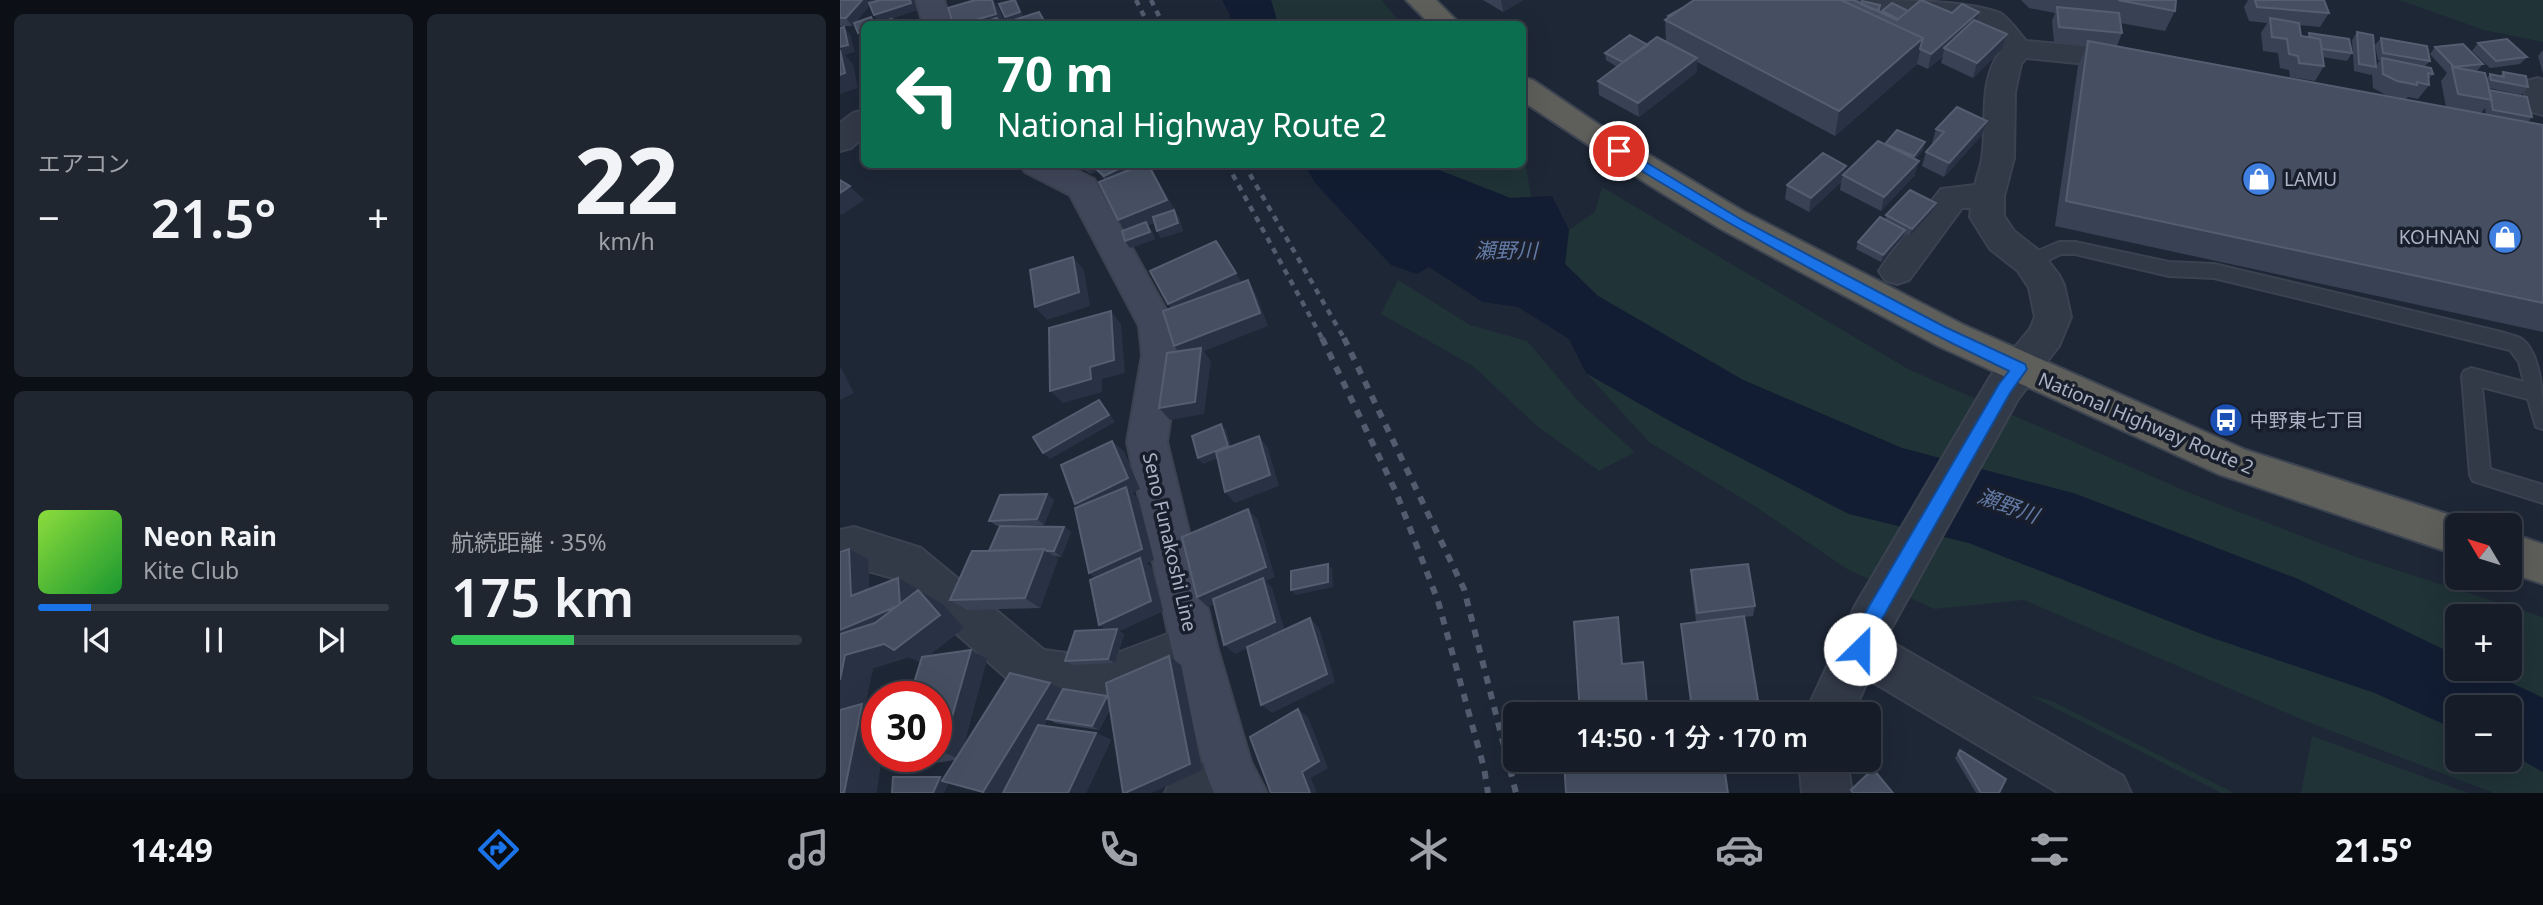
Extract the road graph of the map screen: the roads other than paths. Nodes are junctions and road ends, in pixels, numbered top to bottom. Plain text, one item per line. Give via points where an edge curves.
1 (930, 0) edge
2 (1420, 0) edge
3 (1867, 0) edge
4 (936, 21) edge
5 (1443, 21) edge
6 (2018, 49) junction
7 (2157, 65) edge
8 (1526, 90) edge
9 (861, 121) edge
10 (861, 122) edge
11 (840, 127) edge
12 (840, 140) edge
13 (1044, 168) edge
14 (1987, 195) junction
15 (2030, 262) junction
16 (1897, 271) dead end
17 (2012, 379) junction
18 (2536, 393) junction
19 (2543, 421) edge
20 (2543, 494) edge
21 (2445, 532) edge
22 (840, 550) edge
23 (2522, 557) edge
24 (2543, 564) edge
25 (1865, 635) junction
26 (1194, 646) junction
27 (1834, 702) edge
28 (1824, 772) edge
29 (1221, 786) edge
30 (1827, 793) edge
31 (2106, 793) edge

1 - 4 main road
2 - 5 highway
3 - 6 street via 1980,15 1993,21
6 - 7 street via 2118,56
6 - 14 street via 2007,63 2000,92 1998,158
8 - 17 highway, National Highway Route 2 via 1737,223 1940,331
9 - 11 street
10 - 12 street
13 - 26 main road, Seno Funakoshi Line via 1082,187 1157,326 1161,355 1147,442
14 - 15 street via 1987,217 2002,240
14 - 16 street via 1953,197
15 - 17 street via 2046,285 2053,317 2046,336
15 - 18 lane via 2059,248 2075,248 2169,269 2214,271 2501,339 2517,345 2528,360
17 - 21 highway, National Highway Route 2 via 2249,468
17 - 25 street
18 - 19 lane
18 - 20 lane via 2471,376 2480,475
22 - 26 street via 854,547 906,562 1034,672 1104,681
23 - 24 highway
25 - 27 street
25 - 31 street
26 - 29 main road, Seno Funakoshi Line
28 - 30 street

